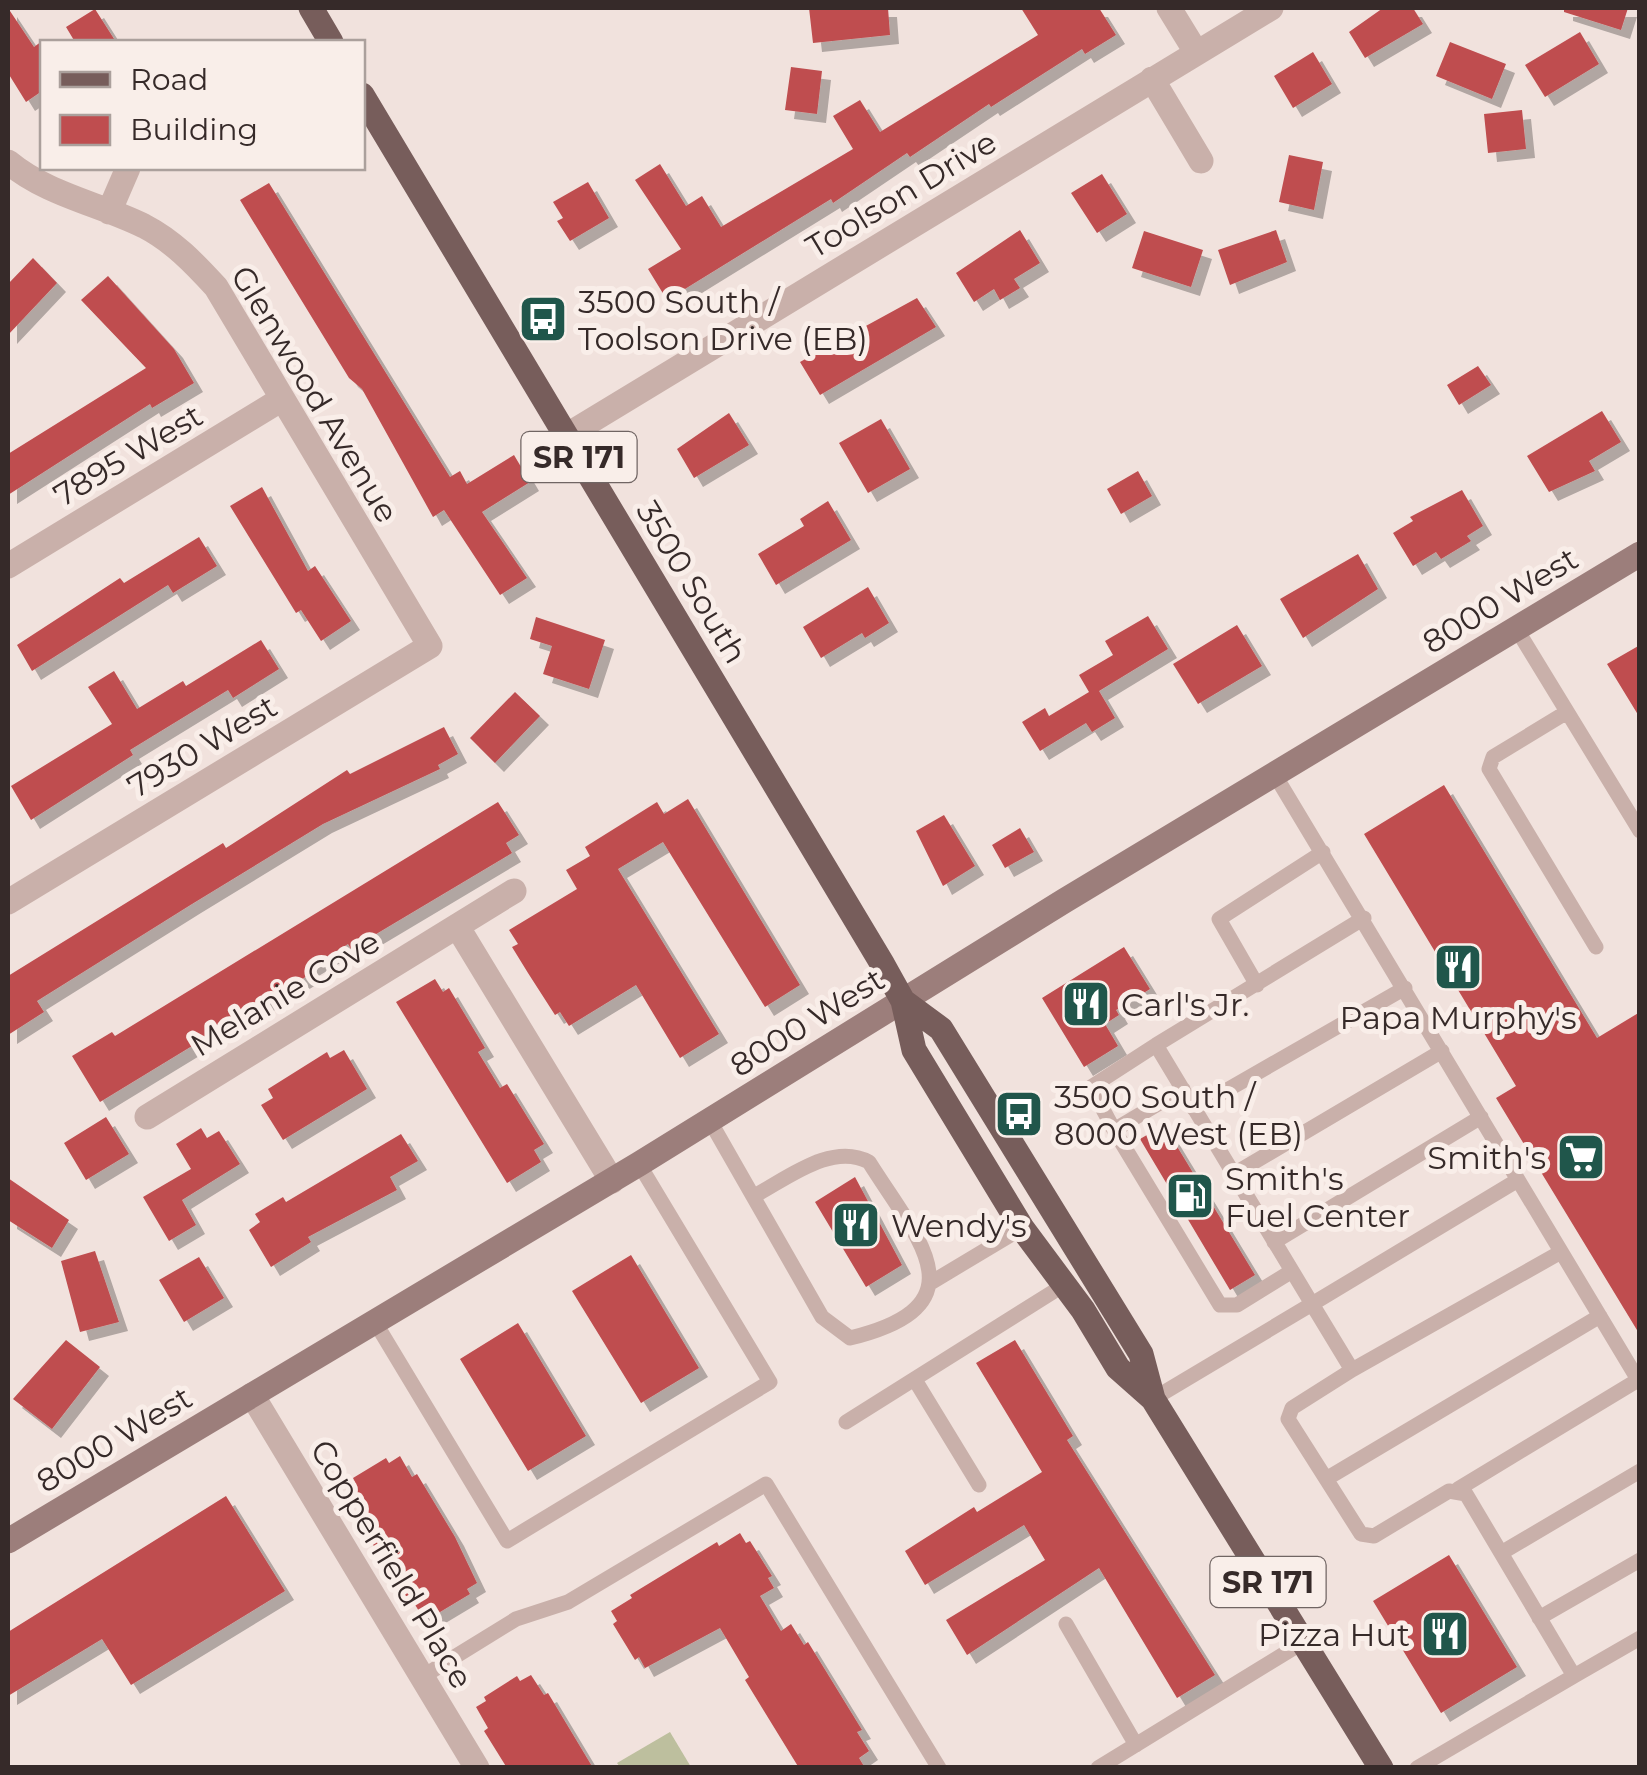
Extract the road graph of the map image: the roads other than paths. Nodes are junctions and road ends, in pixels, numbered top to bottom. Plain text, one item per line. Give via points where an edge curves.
1 (310, 8) edge
2 (1169, 8) edge
3 (1270, 8) edge
4 (331, 40) edge
5 (1196, 52) junction
6 (1152, 80) junction
7 (365, 99) edge
8 (1201, 161) dead end
9 (14, 167) edge
10 (127, 170) edge
11 (8, 196) edge
12 (109, 212) junction
13 (282, 399) junction
14 (566, 436) junction
15 (1640, 554) edge
16 (8, 566) edge
17 (1516, 628) junction
18 (430, 646) joint
19 (1568, 712) junction
20 (1276, 774) junction
21 (1640, 831) edge
22 (1323, 852) junction
23 (514, 891) dead end
24 (8, 902) edge
25 (1364, 918) junction
26 (457, 926) junction
27 (1596, 947) dead end
28 (1257, 984) junction
29 (1405, 988) junction
30 (903, 1000) junction
31 (1156, 1046) junction
32 (1442, 1051) junction
33 (1183, 1090) junction
34 (1194, 1109) junction
35 (146, 1117) dead end
36 (1481, 1117) junction
37 (710, 1121) junction
38 (1114, 1130) junction
39 (639, 1164) junction
40 (1234, 1174) junction
41 (1518, 1180) junction
42 (612, 1181) junction
43 (754, 1196) junction
44 (1022, 1228) junction
45 (1274, 1242) junction
46 (1561, 1252) junction
47 (1292, 1271) junction
48 (932, 1282) junction
49 (1064, 1285) junction
50 (1312, 1304) junction
51 (1600, 1316) junction
52 (376, 1322) junction
53 (1352, 1370) junction
54 (915, 1380) junction
55 (1639, 1382) edge
56 (252, 1395) junction
57 (1153, 1399) junction
58 (846, 1422) dead end
59 (1640, 1471) edge
60 (1326, 1479) junction
61 (979, 1485) dead end
62 (1458, 1490) junction
63 (8, 1541) edge
64 (1501, 1554) junction
65 (1640, 1560) edge
66 (1539, 1618) junction
67 (1066, 1624) dead end
68 (1640, 1638) edge
69 (1305, 1641) junction
70 (1574, 1676) junction
71 (422, 1677) junction
72 (1136, 1745) junction
73 (477, 1768) edge
74 (939, 1768) edge
75 (1098, 1768) edge
76 (1380, 1768) edge
77 (1417, 1768) edge

1 - 4 main road
2 - 5 street
3 - 5 street, Toolson Drive
5 - 6 street, Toolson Drive
6 - 8 street
6 - 14 street, Toolson Drive
7 - 14 main road, 3500 South / SR 171
9 - 11 street
9 - 12 street, Glenwood Avenue via 59,194
10 - 12 street
12 - 13 street, Glenwood Avenue via 186,254 216,287
13 - 16 street, 7895 West
13 - 18 street, Glenwood Avenue
14 - 30 main road, 3500 South / SR 171
15 - 17 street, 8000 West
17 - 19 lane
17 - 20 street, 8000 West
18 - 24 street, 7930 West
19 - 21 lane
19 - 27 lane via 1493,757 1490,769
20 - 22 lane
20 - 30 street, 8000 West
22 - 25 lane
22 - 28 lane via 1218,919
23 - 26 street, Melanie Cove
25 - 28 lane
25 - 29 lane
26 - 35 street, Melanie Cove
26 - 42 street
28 - 31 lane
29 - 32 lane
29 - 34 lane
30 - 37 street, 8000 West
30 - 44 main road, 3500 South / SR 171 via 914,1050
30 - 57 main road, 3500 South / SR 171 via 941,1029 1141,1354
31 - 33 lane
31 - 38 lane via 1091,1087
32 - 36 lane
32 - 40 lane
33 - 34 lane
33 - 38 lane
34 - 40 lane
36 - 41 lane
36 - 45 lane
37 - 39 street, 8000 West
37 - 43 lane
38 - 47 lane via 1220,1305 1237,1304
39 - 42 street, 8000 West
39 - 52 lane via 770,1382 507,1541
40 - 45 lane
41 - 46 lane
41 - 50 lane
42 - 52 street, 8000 West
43 - 48 lane via 828,1157 854,1154 869,1162 928,1256
43 - 48 lane via 822,1317 850,1338 913,1309
44 - 48 lane
44 - 49 main road, 3500 South / SR 171
45 - 47 lane
46 - 51 lane
46 - 53 lane
47 - 50 lane
49 - 54 lane
49 - 57 main road, 3500 South / SR 171 via 1118,1368
50 - 53 lane
50 - 57 lane
51 - 55 lane
51 - 60 lane
52 - 56 street, 8000 West
53 - 60 lane via 1288,1412
54 - 58 lane
54 - 61 lane
55 - 62 lane
56 - 63 street, 8000 West
56 - 71 street, Copperfield Place
57 - 69 main road, 3500 South / SR 171
59 - 64 lane
60 - 62 lane via 1367,1537
62 - 64 lane
64 - 66 lane
65 - 66 lane
66 - 70 lane
67 - 72 lane
68 - 70 lane
69 - 72 lane
69 - 76 main road, 3500 South / SR 171
70 - 77 lane
71 - 73 street, Copperfield Place
71 - 74 lane via 516,1619 568,1602 766,1484
72 - 75 lane

